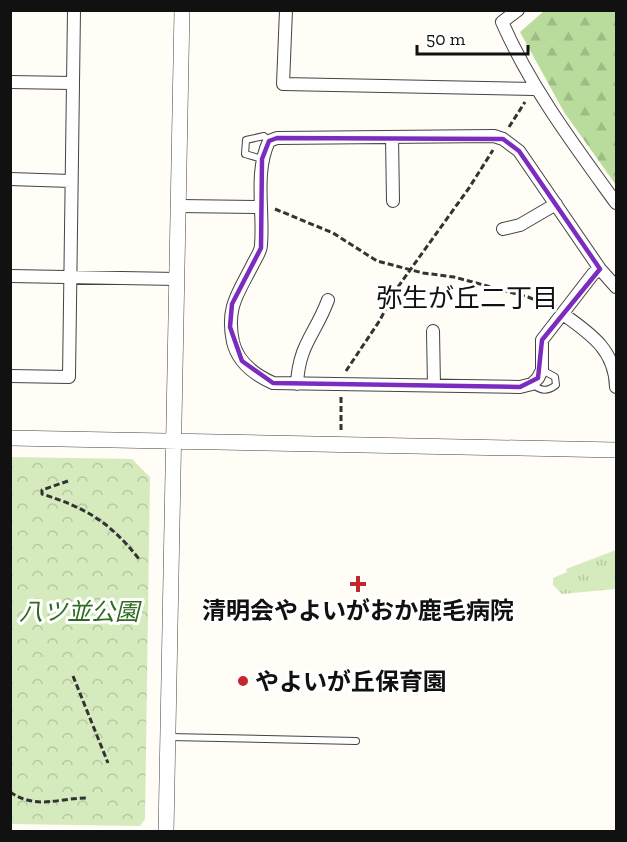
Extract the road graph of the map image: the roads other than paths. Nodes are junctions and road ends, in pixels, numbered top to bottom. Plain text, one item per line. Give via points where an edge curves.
1 (74, 10) edge
2 (182, 10) edge
3 (286, 10) edge
4 (518, 10) edge
5 (10, 82) edge
6 (72, 83) junction
7 (535, 88) junction
8 (392, 137) junction
9 (269, 141) junction
10 (262, 159) junction
11 (10, 179) edge
12 (71, 181) junction
13 (393, 201) dead end
14 (616, 203) edge
15 (556, 204) junction
16 (178, 206) junction
17 (261, 207) junction
18 (503, 230) dead end
19 (600, 269) junction
20 (10, 276) edge
21 (69, 277) junction
22 (177, 279) junction
23 (616, 287) edge
24 (328, 300) dead end
25 (563, 314) junction
26 (433, 331) dead end
27 (542, 370) junction
28 (10, 376) edge
29 (297, 384) junction
30 (532, 384) junction
31 (434, 386) junction
32 (616, 387) edge
33 (10, 438) edge
34 (174, 442) junction
35 (616, 443) edge
36 (616, 450) edge
37 (168, 737) junction
38 (356, 741) dead end
39 (166, 831) edge

1 - 6 street
2 - 16 street
3 - 7 street via 283,84
4 - 7 street via 502,22
5 - 6 street
6 - 12 street
7 - 14 street
8 - 9 street
8 - 13 street
8 - 15 street via 503,139 519,151
9 - 10 street
9 - 10 lane via 264,136 252,137 243,146 245,154
10 - 17 street
11 - 12 street
12 - 21 street
15 - 18 street
15 - 19 street
16 - 17 street
16 - 22 street
17 - 29 street via 261,248 232,304 230,327 235,350 253,372 273,383
19 - 23 street
19 - 25 street via 592,274
20 - 21 street
21 - 22 street
21 - 28 street via 69,377
22 - 34 street
24 - 29 street via 302,348
25 - 27 street via 542,340
25 - 32 street via 596,337 616,371
26 - 31 street
27 - 30 street
27 - 30 lane via 555,377 556,385 540,390
29 - 31 street
30 - 31 street
33 - 34 street
34 - 36 street
34 - 37 street
35 - 36 street
37 - 38 lane
37 - 39 street

